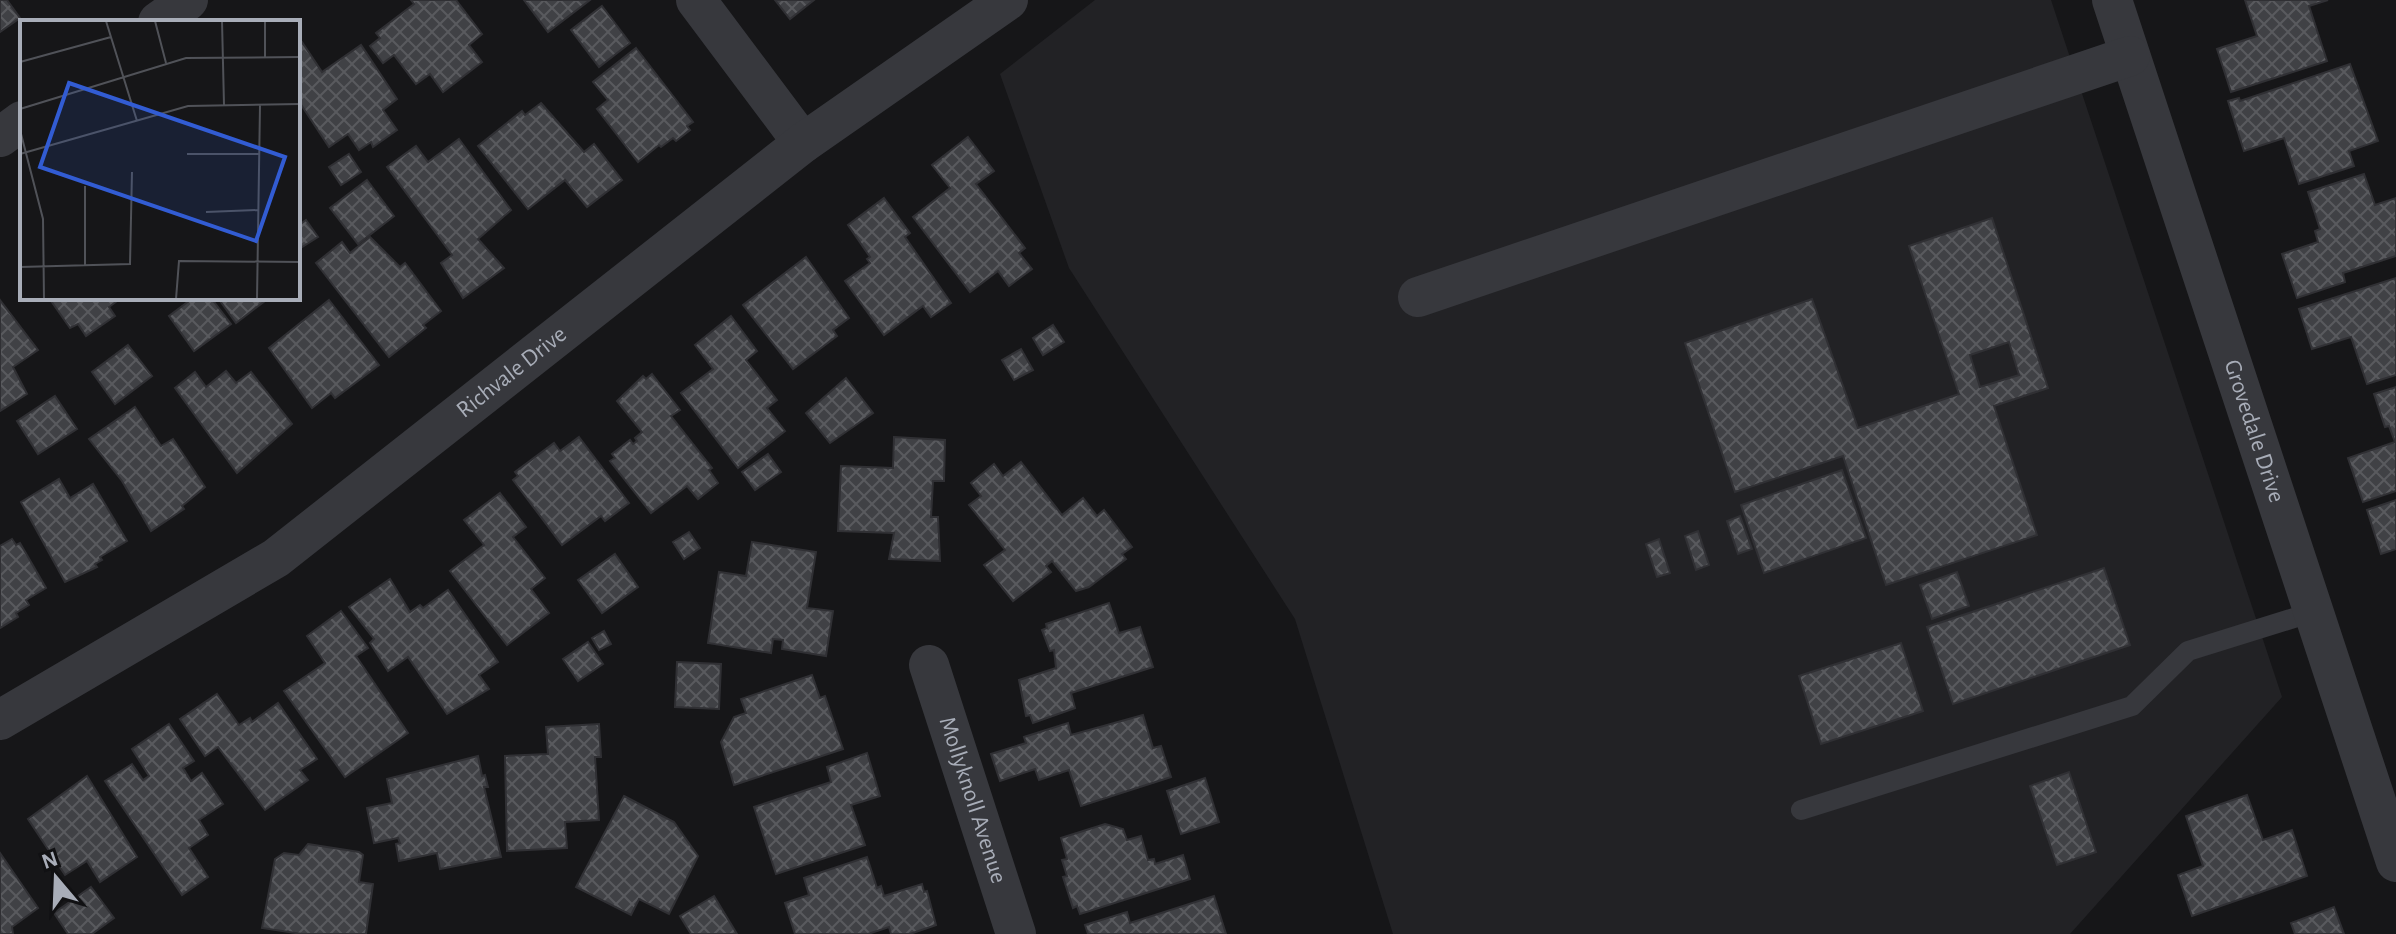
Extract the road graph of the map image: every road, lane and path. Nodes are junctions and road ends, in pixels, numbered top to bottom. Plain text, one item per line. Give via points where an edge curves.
1 (188, 0) edge
2 (696, 0) edge
3 (1008, 0) edge
4 (2112, 0) edge
5 (161, 20) edge
6 (2130, 56) junction
7 (20, 122) edge
8 (0, 137) edge
9 (803, 143) junction
10 (1418, 297) dead end
11 (2313, 612) junction
12 (929, 665) dead end
13 (0, 720) edge
14 (1801, 810) dead end
15 (2396, 862) edge
16 (1016, 934) edge

1 - 5 street
2 - 9 street
3 - 9 street, Richvale Drive
4 - 6 street, Grovedale Drive
6 - 10 street
6 - 11 street, Grovedale Drive
7 - 8 street
9 - 13 street, Richvale Drive via 276,558
11 - 14 lane via 2188,651 2132,706
11 - 15 street, Grovedale Drive
12 - 16 street, Mollyknoll Avenue

